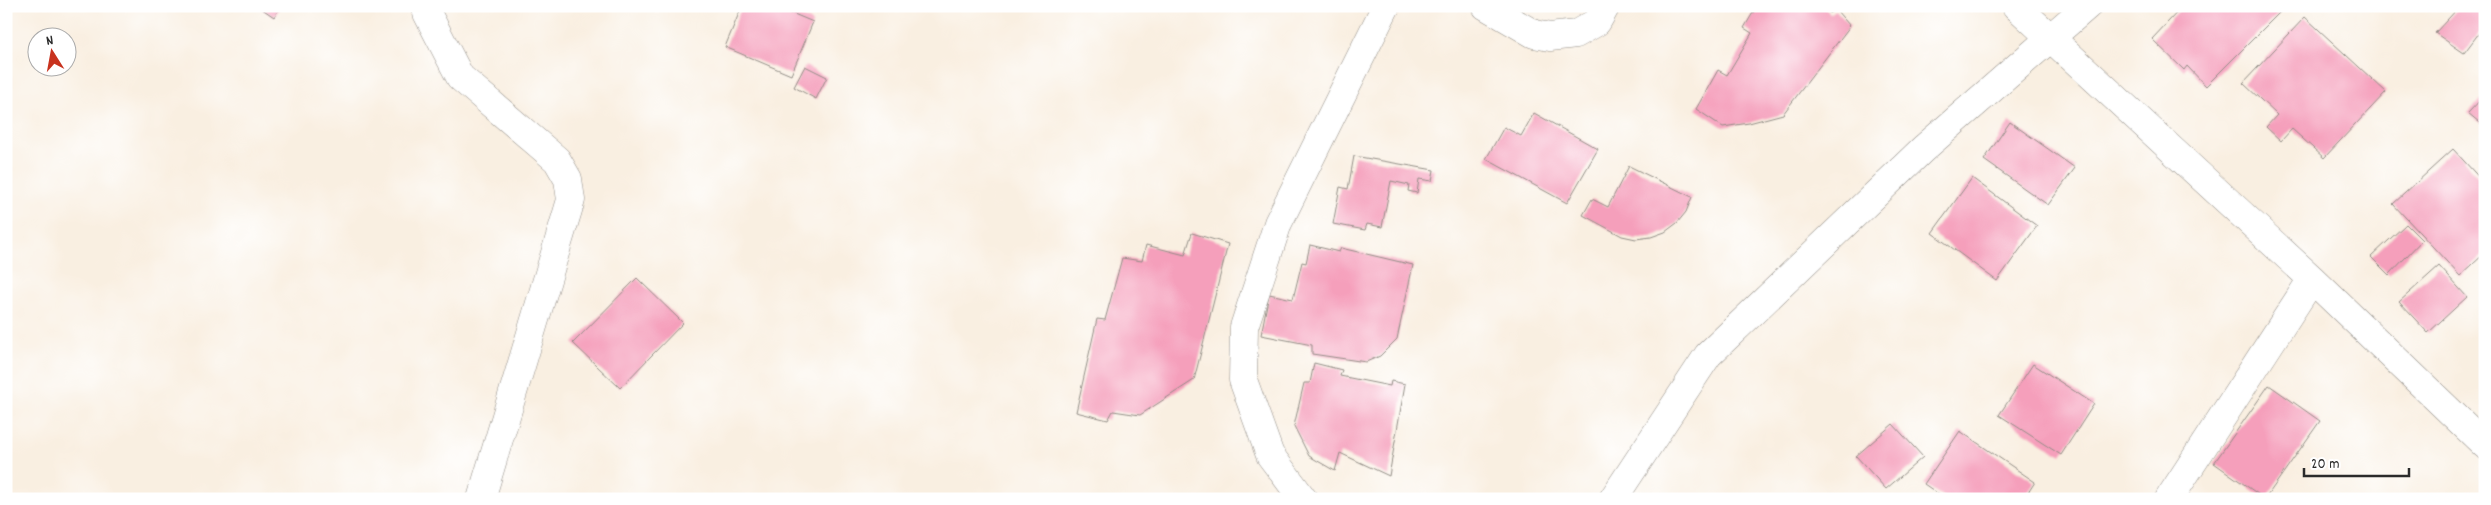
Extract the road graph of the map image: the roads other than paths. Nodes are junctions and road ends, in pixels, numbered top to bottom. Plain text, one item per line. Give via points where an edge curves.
1 (426, 6) edge
2 (1386, 6) edge
3 (1486, 6) edge
4 (1606, 6) edge
5 (2016, 6) edge
6 (2087, 6) edge
7 (2052, 38) junction
8 (2312, 280) junction
9 (2485, 445) edge
10 (480, 499) edge
11 (1303, 499) edge
12 (1613, 499) edge
13 (2169, 499) edge

1 - 10 street via 460,77 557,160 568,179 571,200
2 - 11 street via 1278,223 1244,327 1243,380 1270,455
3 - 4 street via 1534,34 1550,37 1576,34 1597,22
5 - 7 street
6 - 7 street
7 - 8 street
7 - 12 street via 1923,149 1708,355
8 - 9 street
8 - 13 street

